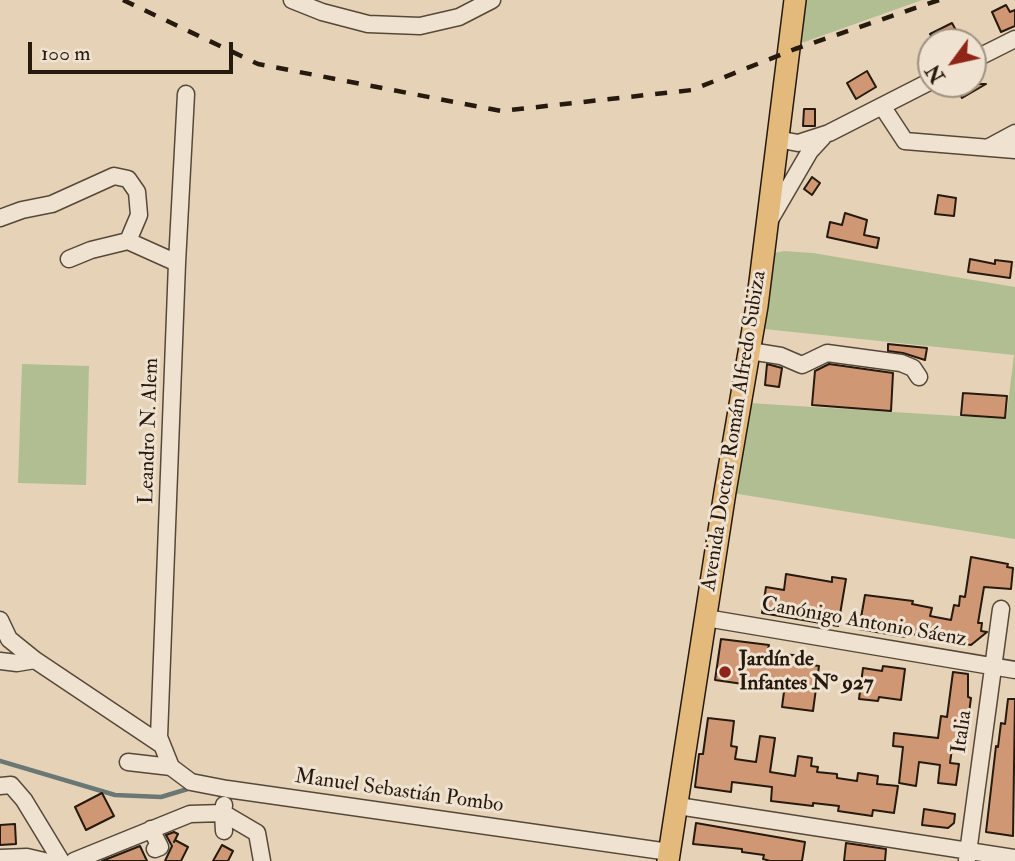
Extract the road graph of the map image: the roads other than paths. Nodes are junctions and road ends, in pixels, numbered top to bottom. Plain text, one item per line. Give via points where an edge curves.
1 (292, 0) edge
2 (492, 0) edge
3 (795, 0) edge
4 (1015, 39) edge
5 (987, 53) edge
6 (917, 88) edge
7 (186, 94) dead end
8 (881, 106) junction
9 (829, 133) junction
10 (1015, 133) edge
11 (778, 139) junction
12 (989, 147) junction
13 (1015, 150) edge
14 (0, 209) edge
15 (22, 210) junction
16 (0, 218) edge
17 (766, 226) junction
18 (128, 242) junction
19 (69, 259) dead end
20 (177, 263) junction
21 (750, 351) junction
22 (919, 377) dead end
23 (1001, 609) dead end
24 (706, 618) junction
25 (0, 622) edge
26 (35, 660) junction
27 (0, 661) edge
28 (994, 667) junction
29 (1015, 670) edge
30 (162, 744) junction
31 (128, 762) dead end
32 (171, 767) junction
33 (0, 786) edge
34 (227, 789) junction
35 (678, 807) junction
36 (223, 813) junction
37 (151, 829) junction
38 (224, 831) dead end
39 (605, 843) junction
40 (155, 849) dead end
41 (967, 856) edge
42 (669, 857) edge
43 (0, 858) edge
44 (1015, 858) edge
45 (44, 861) edge
46 (61, 861) edge
47 (74, 861) edge
48 (260, 861) edge
49 (603, 861) edge

1 - 2 street via 368,24 420,26 459,17
3 - 11 main road, Avenida Doctor Román Alfredo Subiza
4 - 5 street
6 - 8 street
7 - 20 street, Leandro N. Alem
8 - 9 street
8 - 12 street via 905,141
9 - 11 street via 798,142
9 - 17 street via 810,151
10 - 12 street
11 - 17 main road, Avenida Doctor Román Alfredo Subiza
12 - 13 street
14 - 15 street
15 - 16 street
15 - 18 street via 52,204 114,176 128,179 136,192 139,215
17 - 21 main road, Avenida Doctor Román Alfredo Subiza
18 - 19 street
18 - 20 street
20 - 30 street, Leandro N. Alem
21 - 22 street via 782,356 802,366 827,353 901,363
21 - 24 main road, Avenida Doctor Román Alfredo Subiza
23 - 28 street, Italia
24 - 28 street, Canónigo Antonio Sáenz
24 - 35 main road, Avenida Doctor Román Alfredo Subiza
25 - 26 street via 9,639
26 - 27 street
26 - 30 street
28 - 29 street, Canónigo Antonio Sáenz
28 - 41 street, Italia
30 - 32 street, Leandro N. Alem
31 - 32 street, Manuel Sebastián Pombo
32 - 34 street, Manuel Sebastián Pombo via 191,782
33 - 46 street via 11,785 24,800
34 - 36 street
34 - 39 street, Manuel Sebastián Pombo
35 - 41 street
35 - 42 main road, Avenida Doctor Román Alfredo Subiza
36 - 37 street via 190,814
36 - 38 street
36 - 48 street via 262,832
37 - 40 street via 160,847
37 - 47 street
39 - 42 street, Manuel Sebastián Pombo
39 - 49 street
41 - 44 street
43 - 45 street

